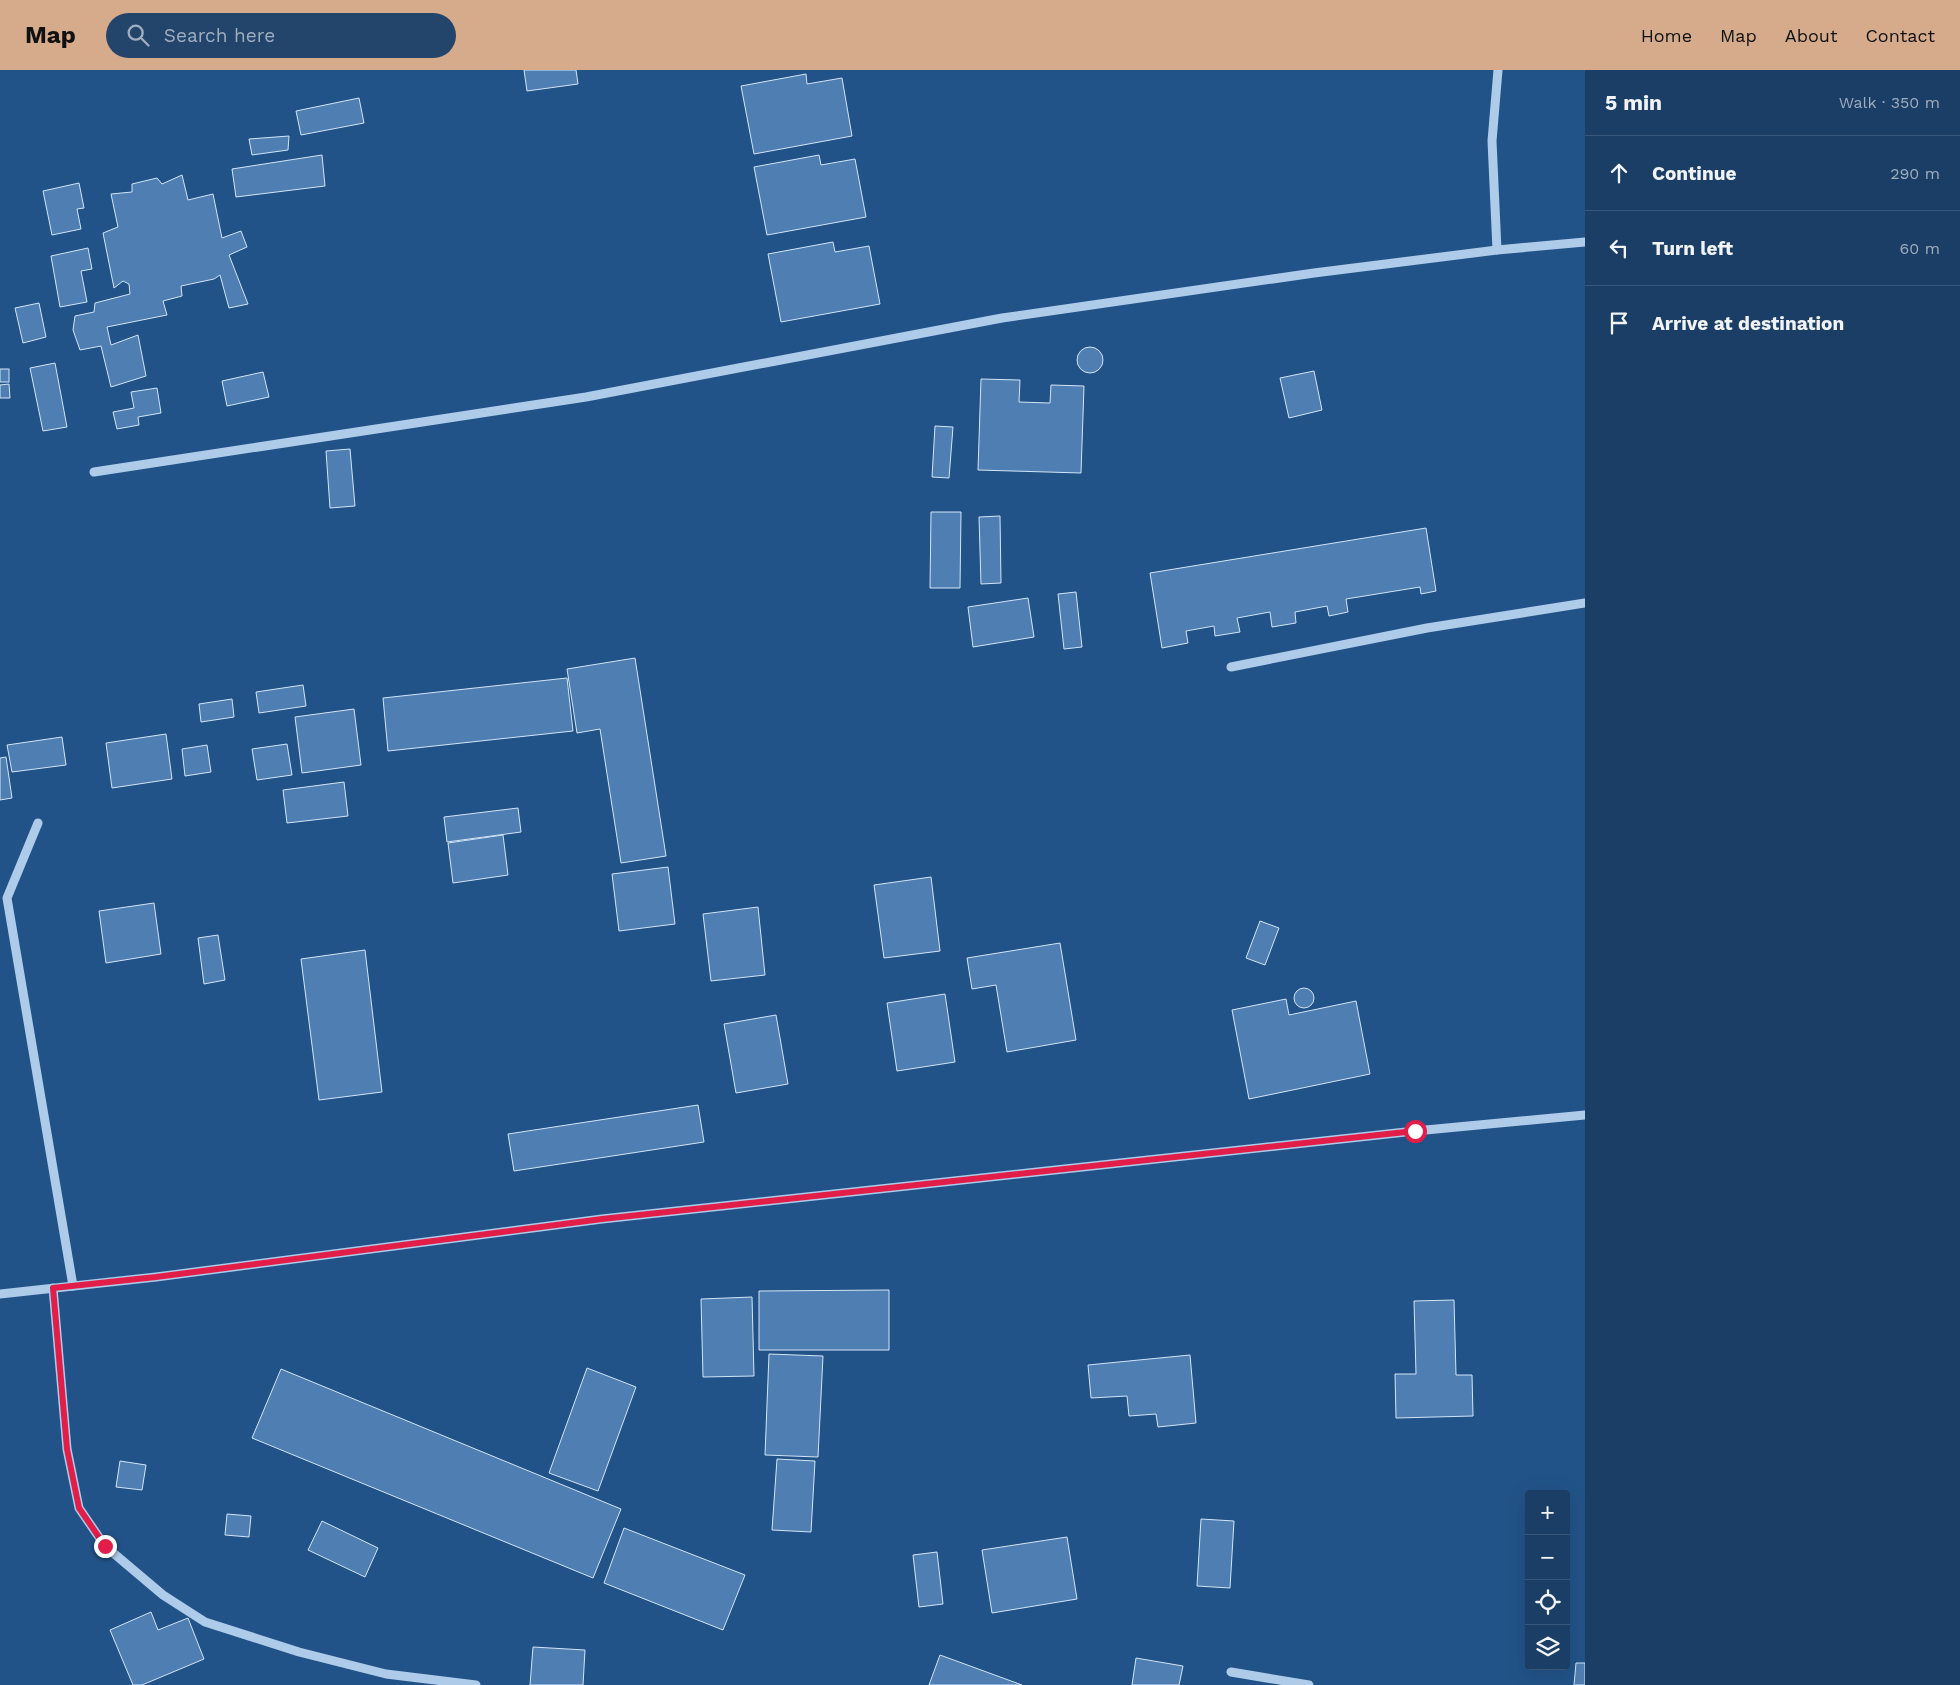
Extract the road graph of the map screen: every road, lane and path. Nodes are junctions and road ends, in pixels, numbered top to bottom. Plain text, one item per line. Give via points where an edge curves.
1 (1498, 70) edge
2 (1585, 242) edge
3 (1497, 250) junction
4 (94, 472) dead end
5 (1585, 603) edge
6 (1231, 667) dead end
7 (38, 823) dead end
8 (1585, 1116) edge
9 (73, 1286) junction
10 (53, 1288) junction
11 (0, 1294) edge
12 (1231, 1672) dead end
13 (476, 1685) edge
14 (1309, 1685) edge

1 - 3 street via 1492,141
2 - 3 street
3 - 4 street via 1002,318 586,397
5 - 6 street via 1428,628
7 - 9 street via 7,898
8 - 9 street via 1415,1131 612,1218
9 - 10 street
10 - 11 street
10 - 13 street via 67,1449 79,1508 105,1546 163,1595 205,1622 299,1652 386,1674
12 - 14 street

